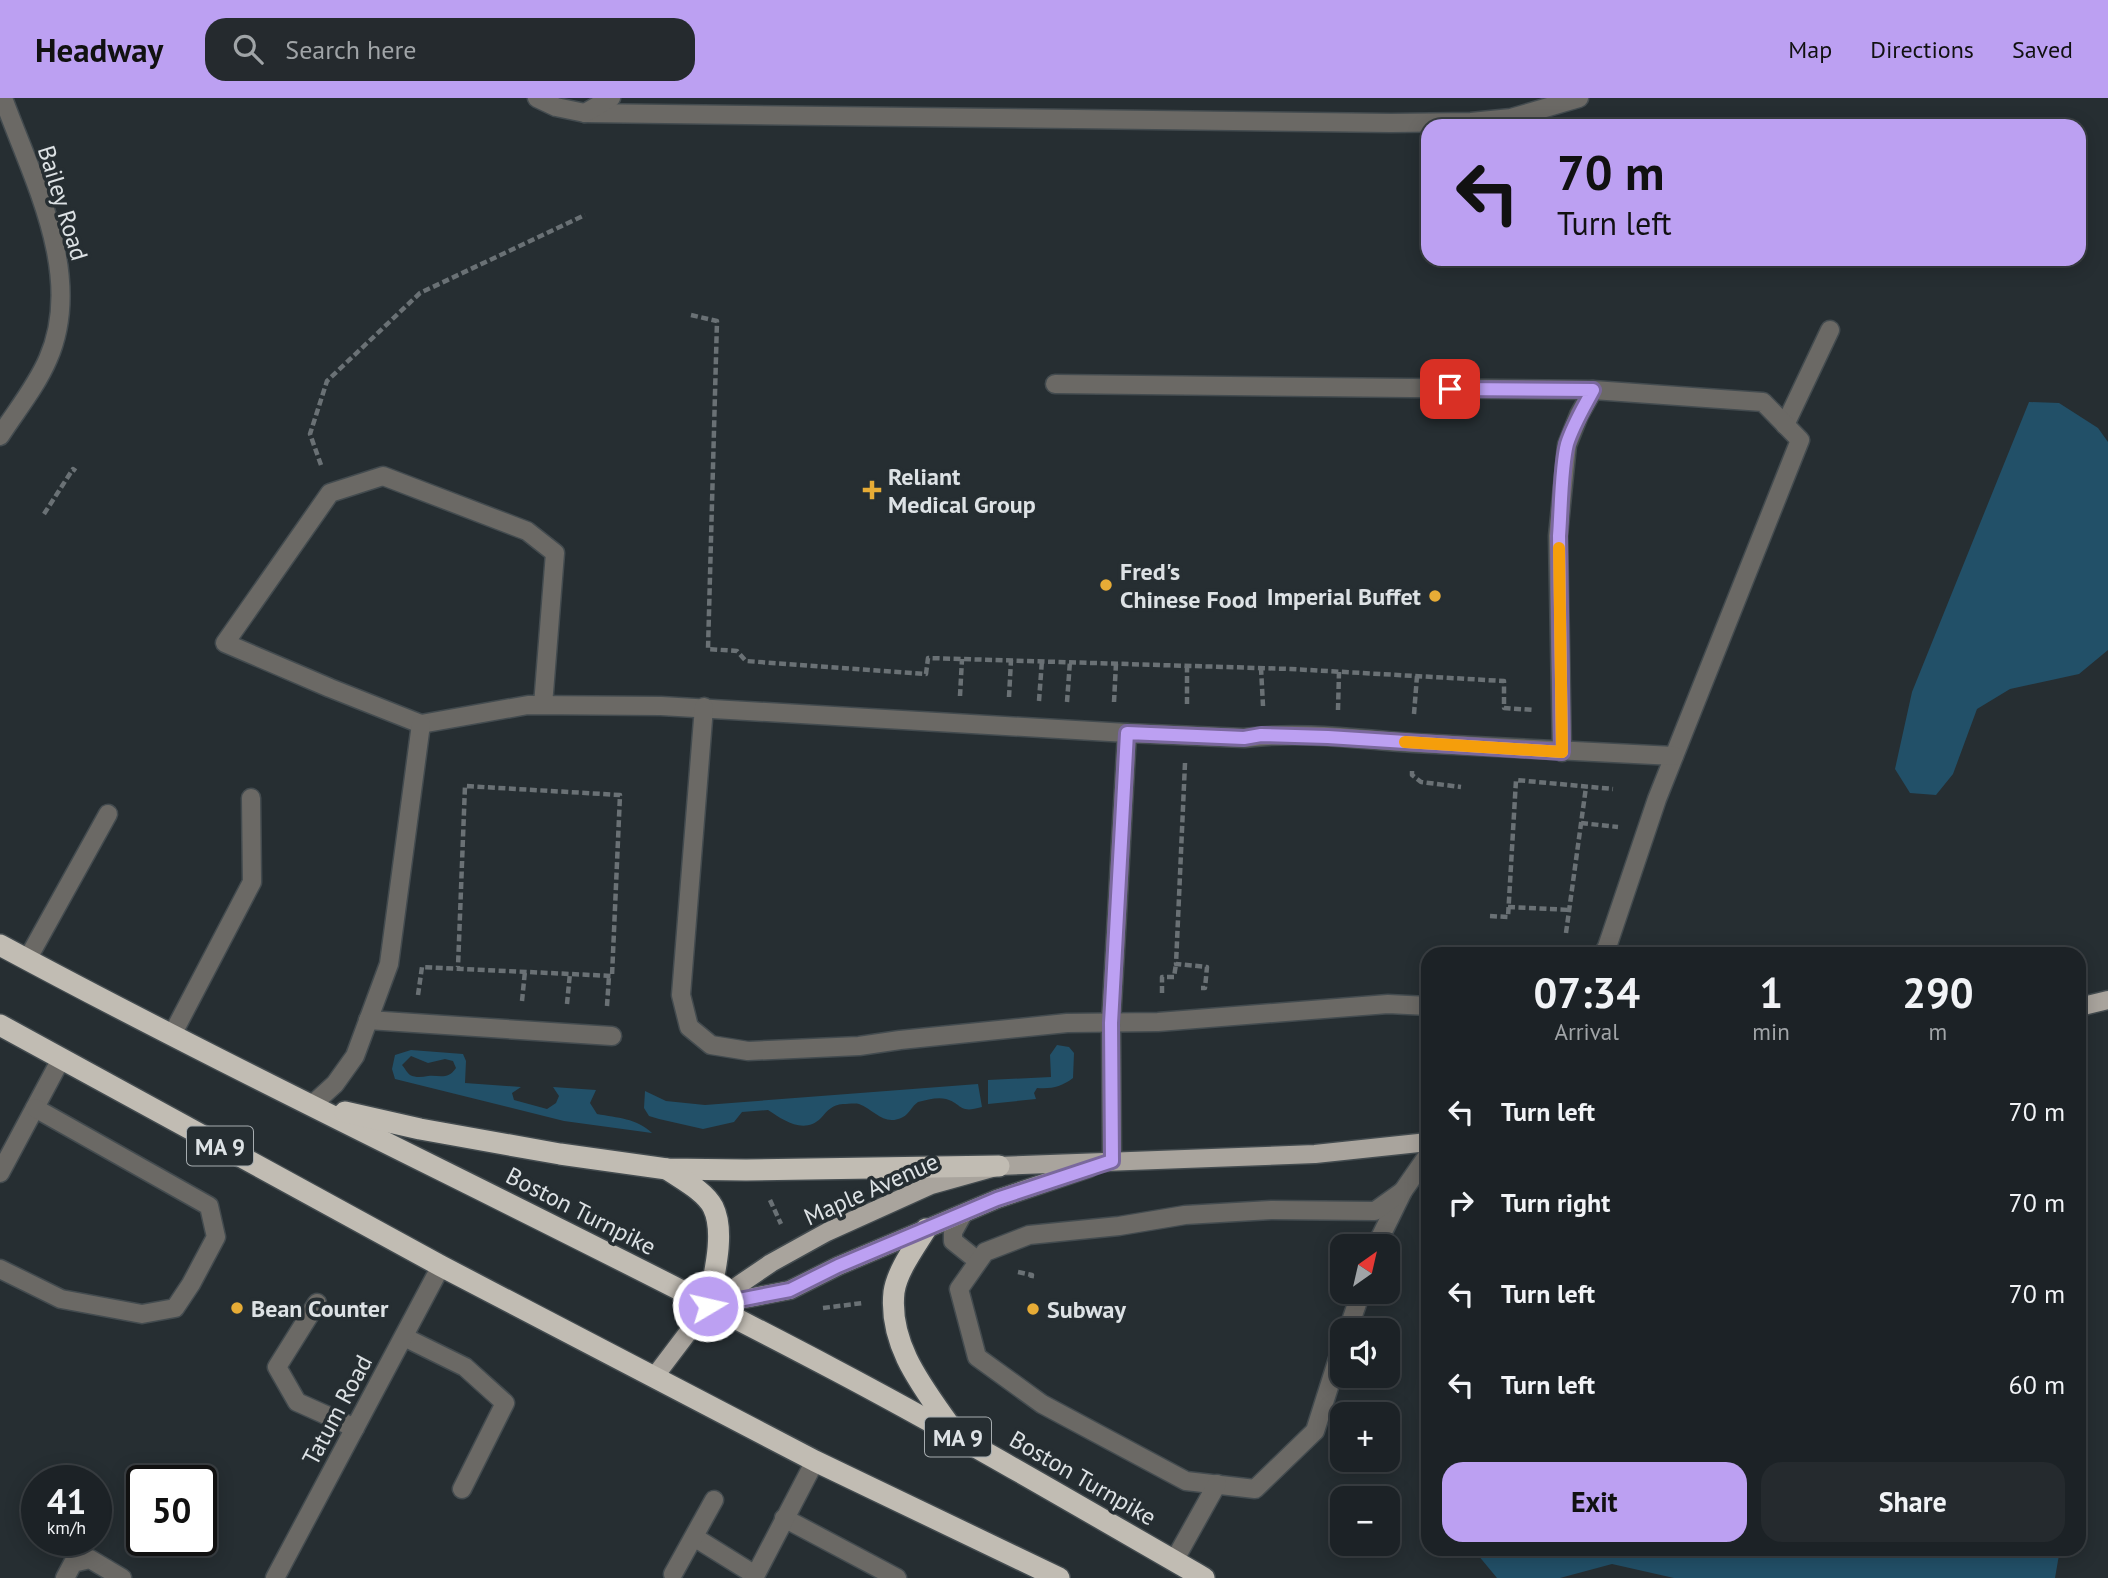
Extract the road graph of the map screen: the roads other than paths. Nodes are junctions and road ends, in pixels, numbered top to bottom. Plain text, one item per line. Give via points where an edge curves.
1 (3, 98) edge
2 (537, 98) edge
3 (611, 98) edge
4 (1579, 98) edge
5 (585, 113) junction
6 (1496, 119) edge
7 (1421, 123) edge
8 (1830, 330) dead end
9 (1055, 384) dead end
10 (1593, 390) junction
11 (1785, 425) junction
12 (0, 436) edge
13 (543, 705) junction
14 (704, 707) junction
15 (421, 724) junction
16 (1127, 733) junction
17 (1562, 752) junction
18 (1674, 756) junction
19 (251, 798) dead end
20 (108, 814) dead end
21 (0, 946) edge
22 (1607, 947) edge
23 (27, 960) junction
24 (2108, 1000) edge
25 (2086, 1005) edge
26 (1421, 1006) edge
27 (368, 1020) junction
28 (1111, 1023) junction
29 (0, 1025) edge
30 (172, 1035) junction
31 (612, 1036) dead end
32 (61, 1059) junction
33 (312, 1105) junction
34 (35, 1108) junction
35 (1421, 1143) edge
36 (1112, 1161) junction
37 (1421, 1165) edge
38 (999, 1167) junction
39 (667, 1169) junction
40 (0, 1172) edge
41 (1403, 1191) junction
42 (963, 1213) junction
43 (926, 1229) junction
44 (1382, 1234) edge
45 (978, 1261) junction
46 (441, 1266) junction
47 (0, 1269) edge
48 (317, 1303) dead end
49 (708, 1306) junction
50 (404, 1337) junction
51 (655, 1376) junction
52 (1330, 1384) edge
53 (355, 1428) junction
54 (958, 1437) junction
55 (814, 1461) junction
56 (1217, 1484) junction
57 (461, 1489) dead end
58 (714, 1500) dead end
59 (784, 1518) junction
60 (694, 1537) junction
61 (1174, 1561) junction
62 (673, 1574) dead end
63 (755, 1576) edge
64 (65, 1578) edge
65 (122, 1578) edge
66 (275, 1578) edge
67 (897, 1578) edge
68 (1059, 1578) edge
69 (1204, 1578) edge

1 - 12 street, Bailey Road via 57,253 61,299 49,358
2 - 5 street
3 - 5 street
4 - 6 street
5 - 7 street
8 - 11 street
9 - 10 street
10 - 11 street via 1763,402
10 - 17 street via 1567,445 1559,536
11 - 18 street via 1800,440
13 - 14 street
13 - 15 street
13 - 15 street via 555,553 527,531 383,476 330,493 225,643
14 - 16 street
14 - 28 street via 681,995 689,1027 711,1045 748,1051 859,1046 1067,1023
15 - 27 street via 389,964
16 - 17 street via 1328,737
16 - 28 street
17 - 18 street
18 - 22 street
19 - 30 street via 252,882
20 - 23 street
21 - 23 highway, Boston Turnpike / MA 9
23 - 30 highway, Boston Turnpike / MA 9
24 - 25 main road
26 - 28 street
27 - 31 street
27 - 33 street via 355,1056
28 - 36 street
29 - 32 highway, MA 9
30 - 33 highway, Boston Turnpike / MA 9
32 - 34 street
32 - 46 highway, MA 9
33 - 39 highway via 432,1131
33 - 49 highway, Boston Turnpike / MA 9
34 - 40 street
34 - 47 street via 209,1206 215,1237 174,1308 142,1314 61,1299
35 - 36 main road, Maple Avenue via 1315,1154
36 - 38 main road, Maple Avenue
36 - 42 main road, Maple Avenue
37 - 41 street
38 - 39 highway
38 - 49 main road, Maple Avenue via 931,1185 827,1232
39 - 49 highway via 713,1207 718,1232
41 - 44 street
41 - 45 street via 1375,1211 1185,1214 1029,1235 985,1252
42 - 43 main road, Maple Avenue
42 - 45 street via 953,1241
43 - 49 main road, Maple Avenue via 790,1290
43 - 54 highway via 894,1290 898,1341 916,1377
45 - 56 street via 959,1289 977,1357 1042,1404 1174,1475
46 - 50 street, Tatum Road
46 - 51 highway, MA 9
48 - 53 street via 277,1367 297,1402
49 - 51 main road, Maple Avenue
49 - 54 highway, Boston Turnpike / MA 9
50 - 53 street, Tatum Road
50 - 57 street via 464,1367 505,1403
51 - 55 highway, MA 9
52 - 56 street via 1315,1431 1255,1489
53 - 66 street, Tatum Road
54 - 61 highway, Boston Turnpike / MA 9
55 - 59 street
55 - 68 highway, MA 9
56 - 61 street
58 - 60 street
59 - 63 street
59 - 67 street
60 - 62 street
60 - 63 street
61 - 69 highway, Boston Turnpike / MA 9
64 - 65 street via 74,1563 90,1559

